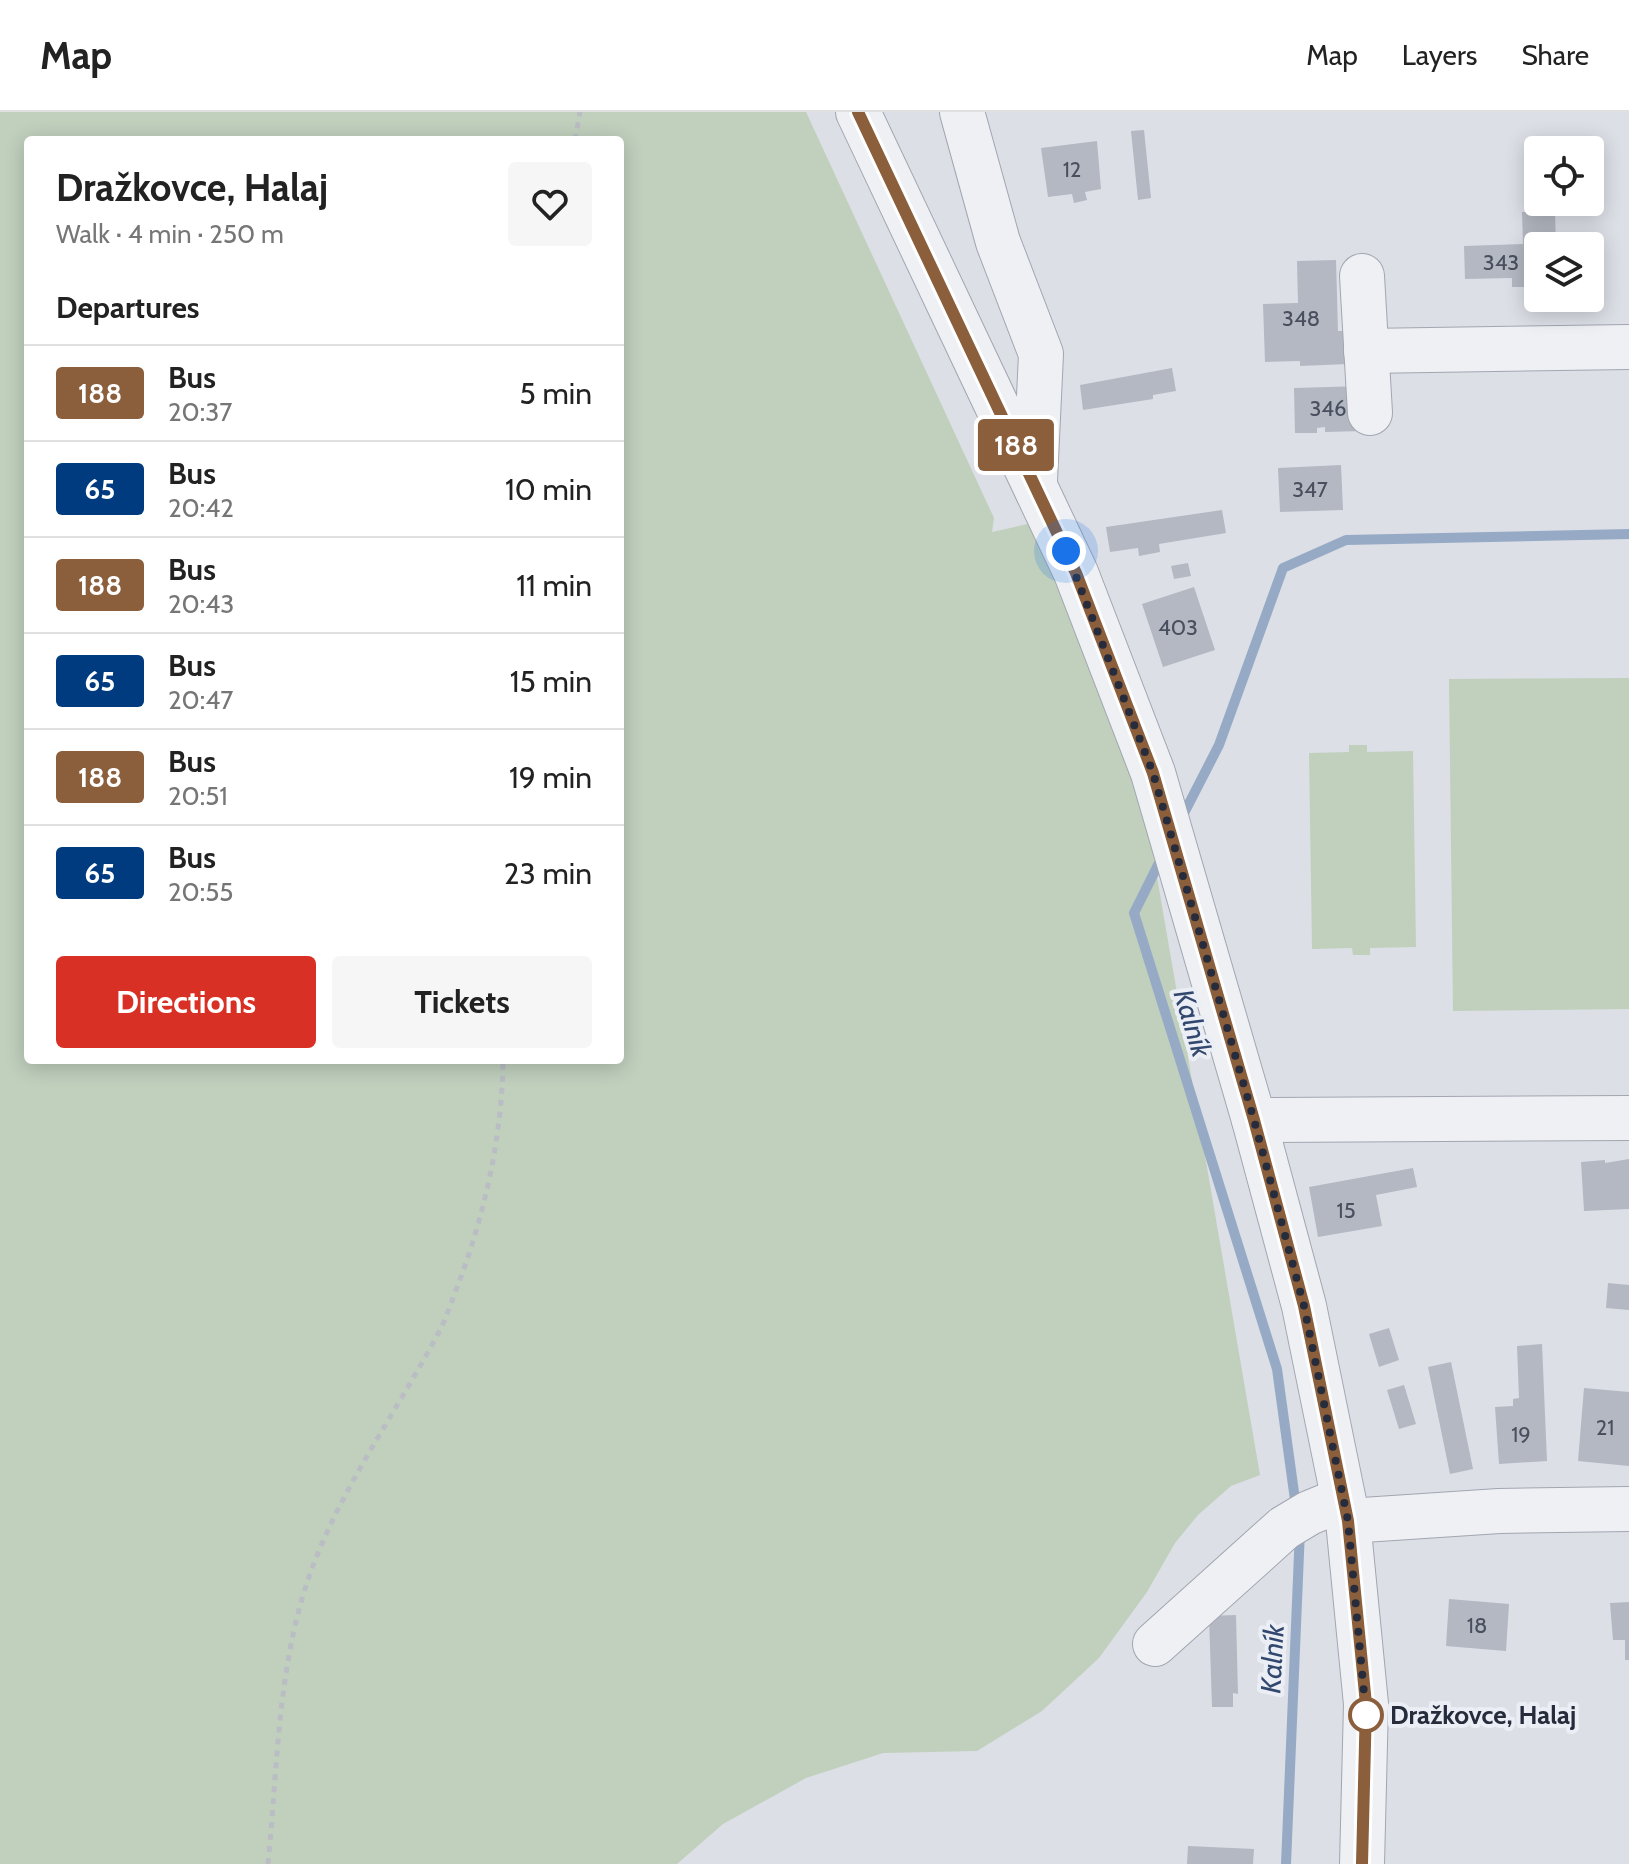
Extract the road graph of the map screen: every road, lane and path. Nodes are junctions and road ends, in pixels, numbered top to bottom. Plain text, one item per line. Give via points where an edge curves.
1 (580, 112) edge
2 (858, 112) edge
3 (962, 112) edge
4 (576, 136) edge
5 (1362, 276) dead end
6 (1629, 347) edge
7 (1366, 351) junction
8 (1370, 413) dead end
9 (1035, 485) junction
10 (503, 1064) edge
11 (1629, 1118) edge
12 (1254, 1120) junction
13 (1629, 1509) edge
14 (1321, 1515) junction
15 (1155, 1644) dead end
16 (268, 1864) edge
17 (1362, 1864) edge

1 - 4 path
2 - 9 street
3 - 9 street via 998,242 1041,354
5 - 7 street
6 - 7 street
7 - 8 street
9 - 12 street via 1076,573 1153,773
10 - 16 path via 495,1148 466,1263 442,1326 330,1528 295,1620 283,1684
11 - 12 street
12 - 14 street via 1304,1306
13 - 14 street
14 - 15 street
14 - 17 street via 1366,1704

